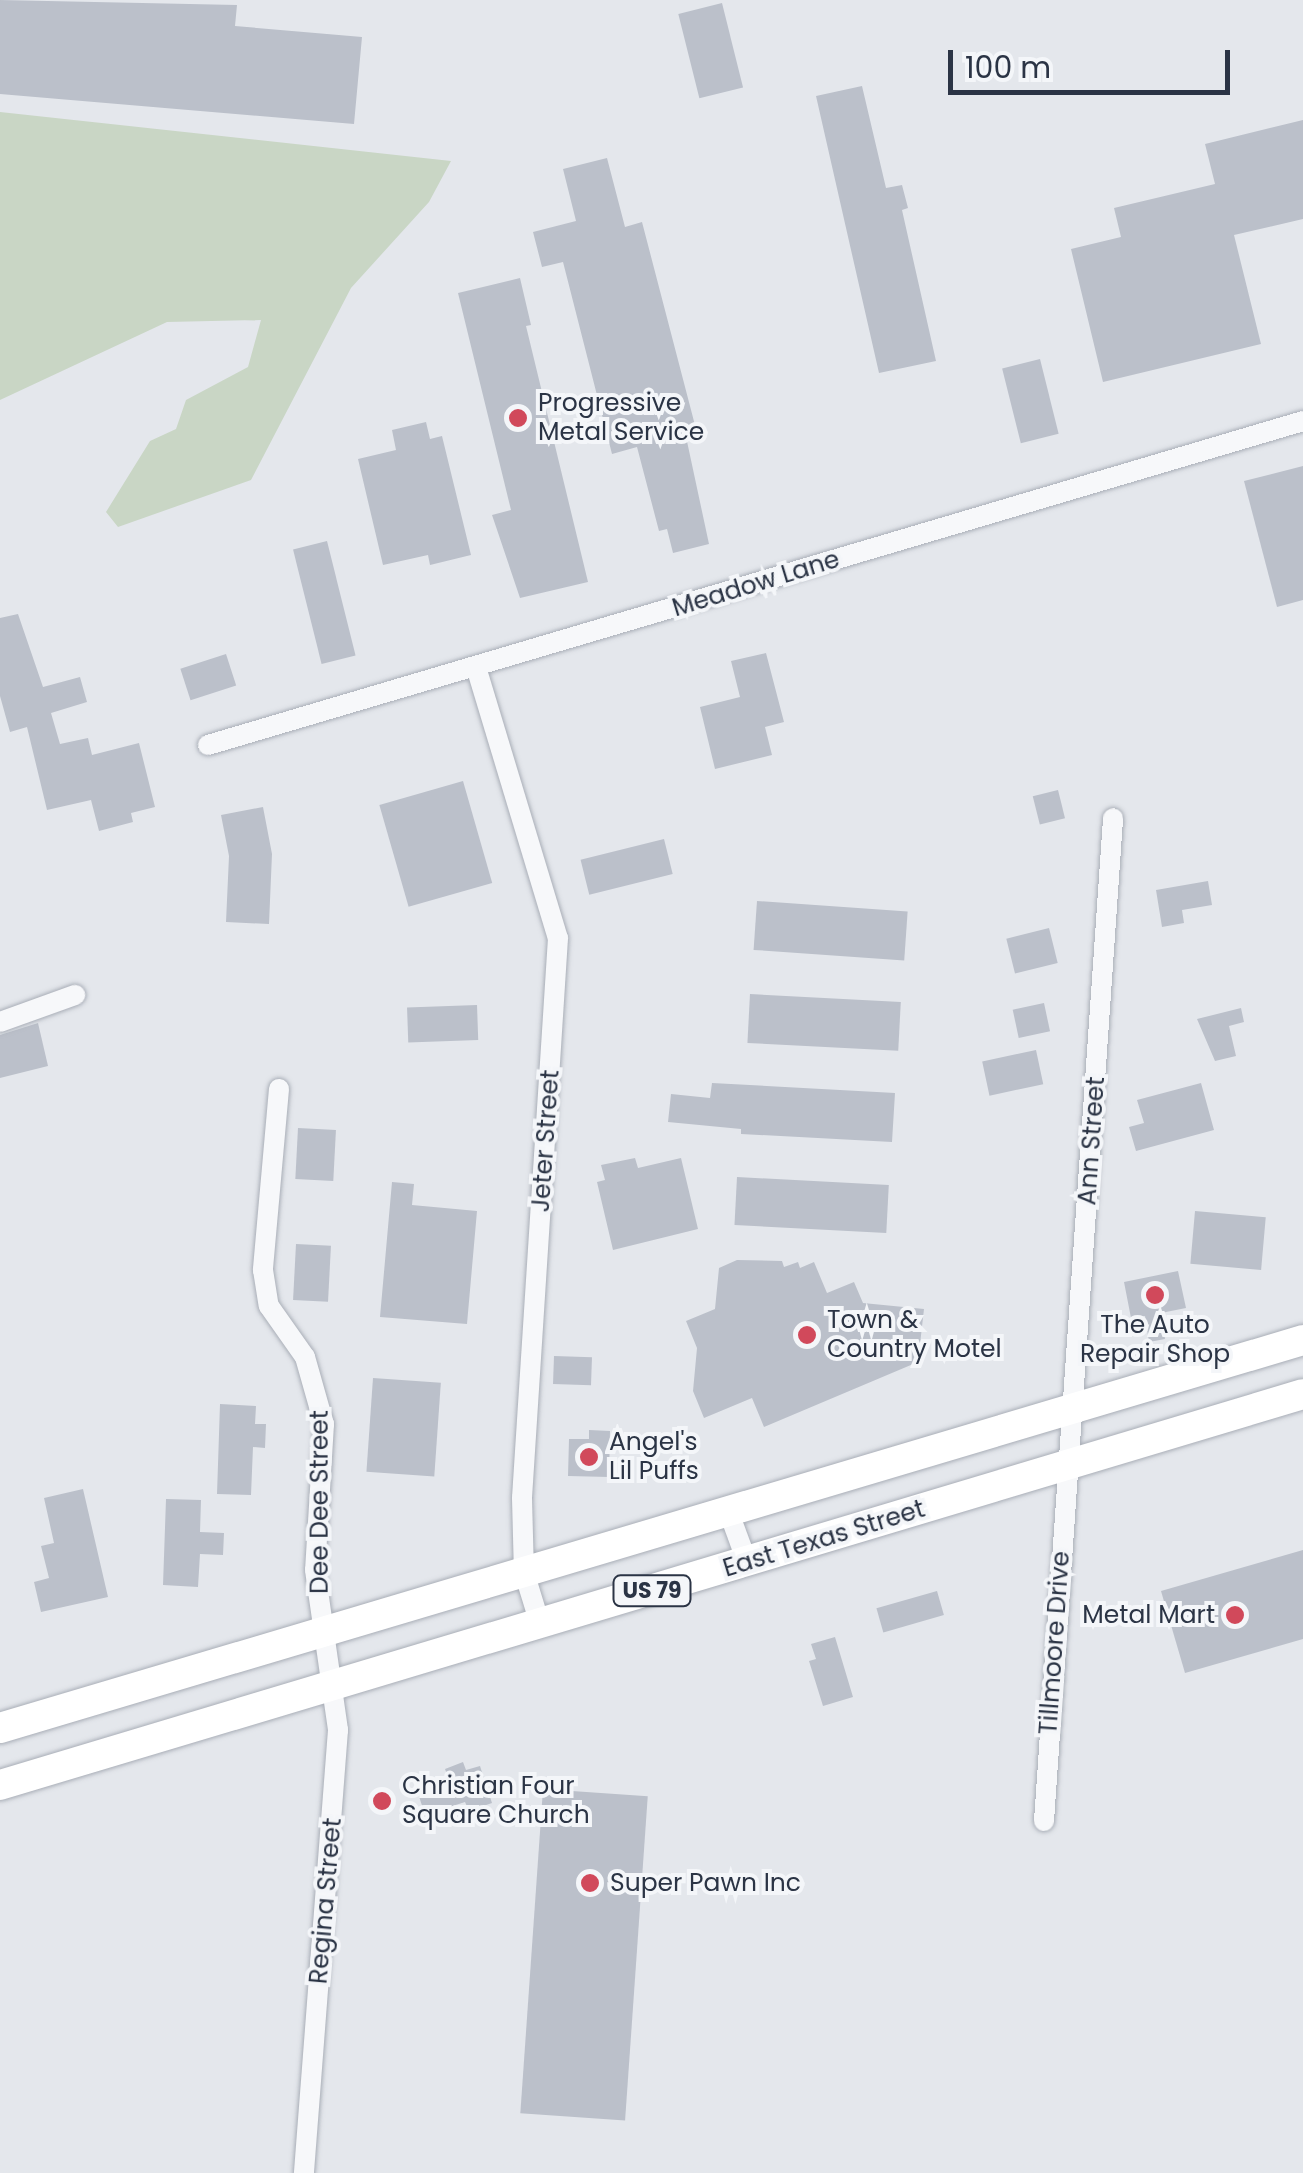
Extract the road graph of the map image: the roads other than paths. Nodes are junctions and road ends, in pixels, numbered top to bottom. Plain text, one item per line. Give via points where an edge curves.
1 (1303, 421) edge
2 (476, 667) junction
3 (208, 745) dead end
4 (1114, 818) dead end
5 (75, 994) dead end
6 (0, 1022) edge
7 (279, 1089) dead end
8 (1303, 1340) edge
9 (1303, 1394) edge
10 (1074, 1408) junction
11 (1068, 1465) junction
12 (728, 1510) junction
13 (747, 1562) junction
14 (524, 1572) junction
15 (540, 1624) junction
16 (325, 1630) junction
17 (336, 1686) junction
18 (0, 1728) edge
19 (0, 1785) edge
20 (1044, 1820) dead end
21 (304, 2173) edge

1 - 2 street, Meadow Lane
2 - 3 street, Meadow Lane
2 - 14 street, Jeter Street via 558,938 522,1498
4 - 10 street, Ann Street
5 - 6 street
7 - 16 street, Dee Dee Street via 263,1270 269,1306 304,1357 320,1400 315,1570
8 - 10 main road, US 79
9 - 11 main road, East Texas Street / US 79
10 - 11 street, Ann Street
10 - 12 main road, US 79
11 - 13 main road, East Texas Street / US 79
11 - 20 street, Tillmoore Drive
12 - 13 street
12 - 14 main road, US 79
13 - 15 main road, East Texas Street / US 79
14 - 15 street, Jeter Street
14 - 16 main road, US 79
15 - 17 main road, East Texas Street / US 79
16 - 17 street, Regina Street
16 - 18 main road, US 79
17 - 19 main road, East Texas Street / US 79
17 - 21 street, Regina Street via 337,1773

